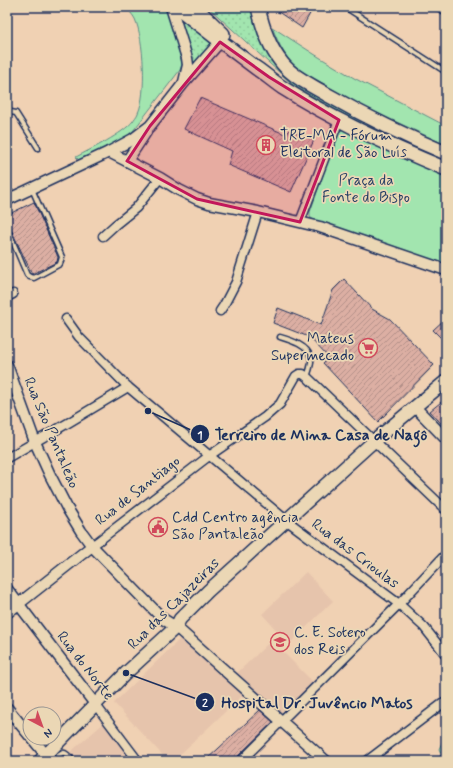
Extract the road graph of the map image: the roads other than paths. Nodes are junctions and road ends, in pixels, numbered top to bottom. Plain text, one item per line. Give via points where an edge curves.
1 (171, 7) edge
2 (177, 7) edge
3 (195, 7) edge
4 (258, 7) edge
5 (345, 7) edge
6 (437, 7) edge
7 (446, 13) edge
8 (220, 42) junction
9 (446, 72) edge
10 (269, 77) junction
11 (184, 84) junction
12 (7, 113) edge
13 (339, 120) junction
14 (150, 126) junction
15 (38, 148) dead end
16 (109, 152) junction
17 (446, 153) edge
18 (127, 161) junction
19 (446, 169) edge
20 (160, 178) junction
21 (32, 188) junction
22 (7, 200) edge
23 (258, 212) junction
24 (300, 222) junction
25 (7, 228) edge
26 (104, 236) dead end
27 (446, 270) edge
28 (220, 311) dead end
29 (66, 319) dead end
30 (280, 337) dead end
31 (7, 365) edge
32 (303, 376) junction
33 (446, 381) edge
34 (128, 386) junction
35 (416, 407) junction
36 (446, 439) edge
37 (374, 441) junction
38 (35, 442) junction
39 (209, 456) junction
40 (7, 458) edge
41 (446, 510) edge
42 (286, 520) junction
43 (92, 546) junction
44 (446, 554) edge
45 (7, 589) edge
46 (18, 604) junction
47 (399, 604) junction
48 (7, 613) edge
49 (176, 627) junction
50 (446, 655) edge
51 (446, 701) edge
52 (95, 704) junction
53 (7, 708) edge
54 (282, 721) junction
55 (22, 726) edge
56 (37, 746) edge
57 (46, 759) edge
58 (73, 761) edge
59 (138, 761) edge
60 (241, 761) edge
61 (326, 761) edge
62 (367, 761) edge

1 - 11 street via 187,58
2 - 8 main road
3 - 10 main road
4 - 17 main road via 265,31 276,54 294,74 380,124
5 - 9 lane
6 - 7 lane
8 - 10 main road
8 - 11 street
10 - 13 main road
11 - 14 street
12 - 15 lane via 16,113
13 - 19 main road via 404,152
13 - 24 street
14 - 16 street
14 - 18 street
16 - 18 street
16 - 21 street
18 - 20 street
20 - 23 street via 197,199
20 - 26 street via 136,208
21 - 22 street
21 - 25 lane via 62,257 60,264 34,278 27,275
23 - 24 street
23 - 28 street via 236,282
24 - 27 street
29 - 34 street, Rua das Crioulas via 79,336
30 - 32 lane via 293,341 308,352 311,358 310,367
31 - 38 street, Rua São Pantaleão
32 - 37 street
32 - 39 street, Rua de Santiago via 296,376 280,404 265,417
33 - 35 main road, Rua das Cajazeiras
34 - 38 street
34 - 39 street, Rua das Crioulas
35 - 36 street
35 - 37 main road, Rua das Cajazeiras
37 - 41 street
37 - 42 main road, Rua das Cajazeiras
38 - 40 street
38 - 43 street, Rua São Pantaleão via 67,508
39 - 42 street, Rua das Crioulas
39 - 43 street, Rua de Santiago
42 - 47 street, Rua das Crioulas
42 - 49 main road, Rua das Cajazeiras via 208,591 180,619
43 - 46 street, Rua de Santiago
43 - 49 street, Rua São Pantaleão via 163,619
44 - 47 street
45 - 46 street, Rua do Norte
46 - 48 street, Rua de Santiago
46 - 52 street, Rua do Norte
47 - 50 street, Rua das Crioulas via 424,627
47 - 54 street
49 - 52 main road, Rua das Cajazeiras
49 - 54 street, Rua São Pantaleão
51 - 62 street
52 - 57 main road, Rua das Cajazeiras
52 - 59 street, Rua do Norte
53 - 55 street
54 - 60 street
54 - 61 street, Rua São Pantaleão
56 - 57 street
57 - 58 lane via 63,753

